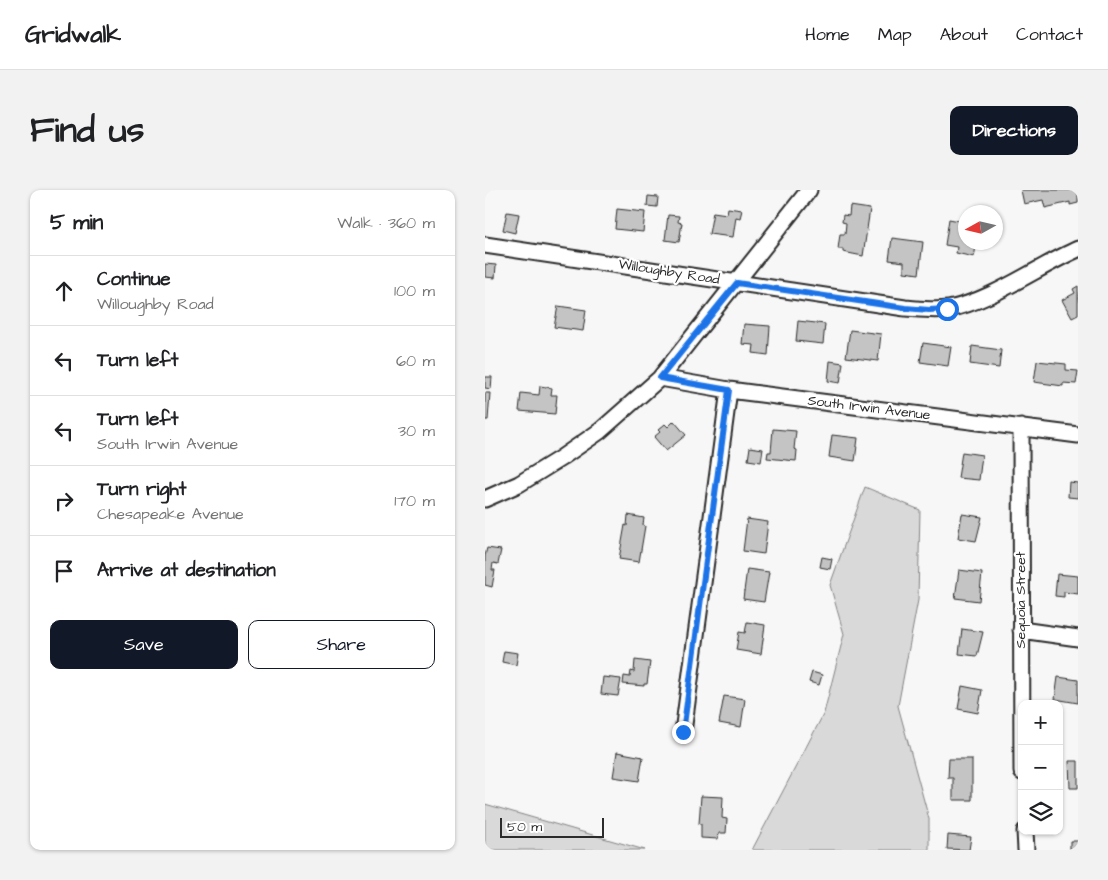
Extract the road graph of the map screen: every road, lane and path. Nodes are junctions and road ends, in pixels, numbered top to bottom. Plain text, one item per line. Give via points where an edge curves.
1 (809, 190) edge
2 (485, 245) edge
3 (1078, 249) edge
4 (737, 283) junction
5 (660, 378) junction
6 (729, 390) junction
7 (1021, 427) junction
8 (1078, 435) edge
9 (485, 499) edge
10 (1021, 630) junction
11 (1078, 638) edge
12 (683, 732) dead end
13 (1022, 745) edge
14 (1025, 835) edge
15 (1026, 850) edge

1 - 4 street
2 - 4 street, Willoughby Road
3 - 4 street, Willoughby Road via 987,295 947,309 905,308
4 - 5 street
5 - 6 street, South Irwin Avenue
5 - 9 street via 600,431 561,458 519,484
6 - 7 street, South Irwin Avenue
6 - 12 street
7 - 8 street, South Irwin Avenue
7 - 10 street, Sequoia Street
10 - 11 street
10 - 13 street, Sequoia Street
14 - 15 street

